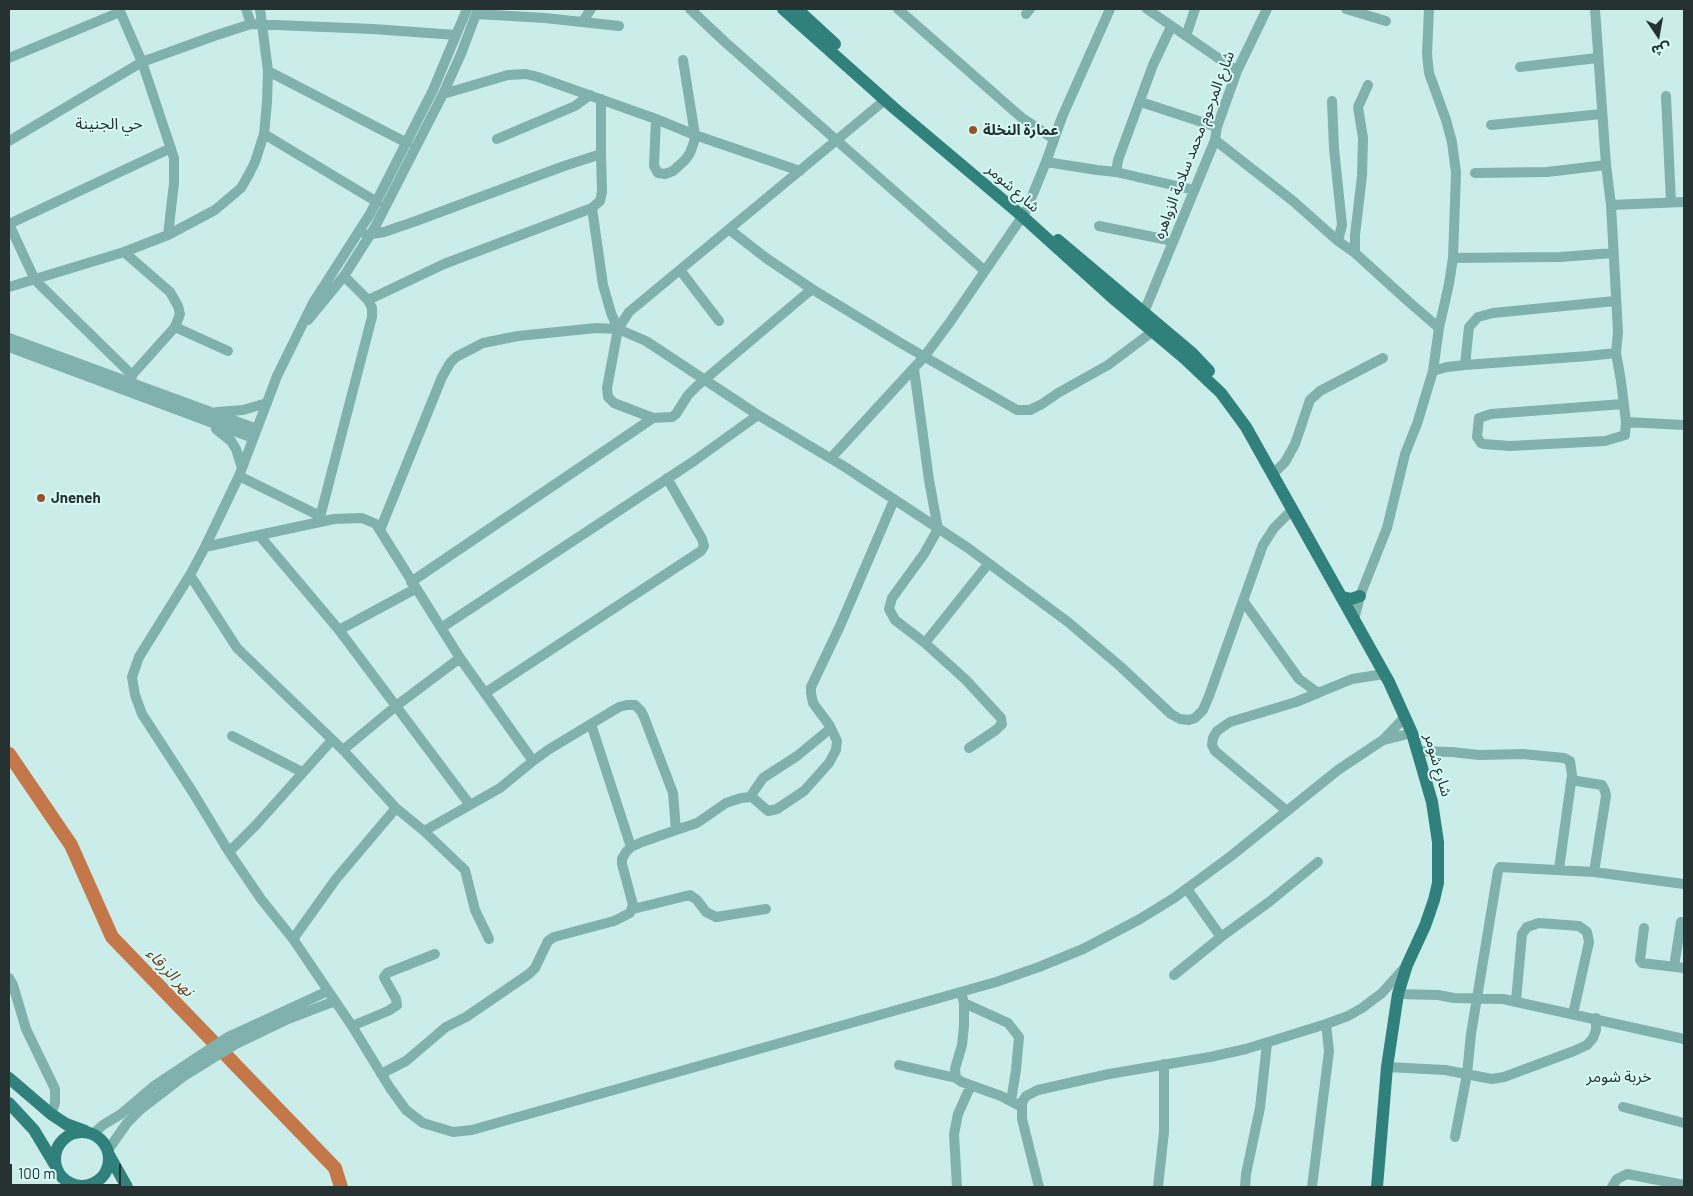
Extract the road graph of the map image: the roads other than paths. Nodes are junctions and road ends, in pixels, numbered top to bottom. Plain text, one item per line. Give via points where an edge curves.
1 (246, 9) edge
2 (261, 9) edge
3 (467, 9) edge
4 (551, 9) edge
5 (591, 9) edge
6 (690, 9) edge
7 (783, 9) edge
8 (797, 9) edge
9 (898, 9) edge
10 (1110, 9) edge
11 (1147, 9) edge
12 (1195, 9) edge
13 (1267, 9) edge
14 (1346, 9) edge
15 (1429, 9) edge
16 (1594, 9) edge
17 (119, 10) edge
18 (477, 11) edge
19 (545, 18) junction
20 (1386, 21) dead end
21 (583, 22) junction
22 (251, 24) junction
23 (262, 24) junction
24 (619, 26) dead end
25 (1171, 27) junction
26 (456, 35) junction
27 (1186, 36) junction
28 (9, 58) edge
29 (1598, 58) junction
30 (683, 60) dead end
31 (142, 62) junction
32 (1520, 67) dead end
33 (268, 71) junction
34 (1237, 71) junction
35 (1368, 85) dead end
36 (443, 94) junction
37 (590, 95) junction
38 (1666, 96) dead end
39 (601, 99) junction
40 (886, 100) junction
41 (1332, 101) dead end
42 (1141, 102) junction
43 (1602, 114) junction
44 (656, 119) junction
45 (1491, 125) dead end
46 (1217, 127) junction
47 (264, 134) junction
48 (695, 135) junction
49 (497, 139) dead end
50 (836, 139) junction
51 (1054, 139) junction
52 (1215, 140) junction
53 (9, 141) edge
54 (406, 143) junction
55 (172, 148) junction
56 (601, 154) junction
57 (1046, 162) junction
58 (1606, 165) junction
59 (800, 171) junction
60 (1116, 172) junction
61 (1475, 173) dead end
62 (1194, 190) junction
63 (377, 202) junction
64 (1671, 202) junction
65 (1684, 202) edge
66 (1611, 205) junction
67 (592, 208) junction
68 (1024, 214) junction
69 (9, 224) edge
70 (1099, 226) dead end
71 (730, 230) junction
72 (358, 234) junction
73 (168, 235) junction
74 (370, 235) junction
75 (1173, 241) junction
76 (1338, 241) junction
77 (124, 252) junction
78 (1355, 253) junction
79 (1613, 253) junction
80 (1453, 258) junction
81 (680, 270) junction
82 (985, 271) junction
83 (344, 276) junction
84 (35, 280) junction
85 (9, 287) edge
86 (812, 289) junction
87 (368, 300) junction
88 (1615, 301) junction
89 (1142, 316) junction
90 (719, 320) dead end
91 (175, 327) junction
92 (301, 328) junction
93 (1439, 328) junction
94 (618, 329) junction
95 (1152, 332) junction
96 (9, 338) edge
97 (9, 347) edge
98 (228, 351) dead end
99 (1616, 353) junction
100 (924, 357) junction
101 (1383, 358) dead end
102 (1465, 365) junction
103 (914, 369) junction
104 (1434, 371) junction
105 (704, 380) junction
106 (131, 384) junction
107 (1221, 393) junction
108 (267, 403) junction
109 (1623, 404) junction
110 (758, 415) junction
111 (208, 417) junction
112 (653, 418) junction
113 (1626, 422) junction
114 (1684, 425) edge
115 (255, 434) junction
116 (831, 458) junction
117 (241, 472) junction
118 (1272, 474) junction
119 (667, 478) junction
120 (894, 500) junction
121 (1292, 510) junction
122 (320, 518) junction
123 (938, 529) junction
124 (380, 530) junction
125 (259, 535) junction
126 (205, 547) junction
127 (988, 564) junction
128 (190, 575) junction
129 (413, 586) junction
130 (1360, 596) junction
131 (1341, 597) junction
132 (1244, 602) junction
133 (1354, 620) junction
134 (441, 628) junction
135 (339, 630) junction
136 (925, 643) junction
137 (460, 658) junction
138 (1384, 674) junction
139 (485, 693) junction
140 (1318, 693) junction
141 (396, 706) junction
142 (1405, 716) junction
143 (591, 724) junction
144 (831, 728) junction
145 (1412, 733) junction
146 (232, 736) dead end
147 (332, 740) junction
148 (1383, 740) junction
149 (969, 748) dead end
150 (342, 750) junction
151 (1418, 751) junction
152 (533, 761) junction
153 (302, 772) junction
154 (1571, 780) junction
155 (750, 796) junction
156 (470, 805) junction
157 (396, 808) junction
158 (1287, 811) junction
159 (676, 830) junction
160 (424, 831) junction
161 (631, 847) junction
162 (229, 852) junction
163 (1318, 862) dead end
164 (1560, 869) junction
165 (1594, 872) junction
166 (1684, 884) edge
167 (1186, 889) junction
168 (633, 909) junction
169 (766, 909) dead end
170 (1682, 922) dead end
171 (1644, 928) dead end
172 (1221, 937) junction
173 (293, 939) junction
174 (489, 939) dead end
175 (435, 954) dead end
176 (1407, 965) junction
177 (1679, 968) edge
178 (1174, 975) dead end
179 (9, 978) edge
180 (328, 991) junction
181 (961, 992) junction
182 (1398, 994) junction
183 (1478, 998) junction
184 (335, 1001) junction
185 (1516, 1001) junction
186 (964, 1003) junction
187 (1573, 1014) junction
188 (1596, 1018) junction
189 (1326, 1024) junction
190 (352, 1026) junction
191 (1684, 1038) edge
192 (232, 1040) junction
193 (1267, 1043) junction
194 (207, 1056) junction
195 (1164, 1064) junction
196 (899, 1065) dead end
197 (1388, 1067) junction
198 (381, 1074) junction
199 (1467, 1074) junction
200 (9, 1078) edge
201 (956, 1078) junction
202 (971, 1085) junction
203 (1011, 1101) junction
204 (9, 1104) edge
205 (1022, 1107) junction
206 (1623, 1107) dead end
207 (51, 1114) junction
208 (1684, 1123) edge
209 (90, 1133) junction
210 (1455, 1137) dead end
211 (108, 1153) junction
212 (57, 1168) junction
213 (1684, 1185) edge
214 (79, 1186) edge
215 (126, 1187) edge
216 (957, 1187) edge
217 (1039, 1187) edge
218 (1158, 1187) edge
219 (1245, 1187) edge
220 (1312, 1187) edge
221 (1377, 1187) edge
222 (1612, 1187) edge

1 - 22 street
2 - 23 street
3 - 26 street
4 - 19 street
5 - 21 street
6 - 50 street
7 - 40 main road, شارع شومر
8 - 68 main road, شارع شومر via 892,96 1008,194
9 - 51 street via 1022,118
10 - 51 street
11 - 25 street
12 - 27 street
13 - 34 street, شارع المرحوم محمد سلامة الزواهره
14 - 20 street
15 - 80 street via 1429,73 1452,142 1456,174
16 - 29 street
17 - 28 street
17 - 31 street
18 - 19 street
18 - 36 street
19 - 21 street
21 - 24 street
22 - 23 street
22 - 31 street
23 - 26 street
23 - 33 street
25 - 27 street
25 - 42 street via 1153,65
26 - 54 street
27 - 34 street
29 - 32 street
29 - 43 street
30 - 48 street
31 - 53 street
31 - 55 street
33 - 47 street
33 - 54 street
34 - 46 street, شارع المرحوم محمد سلامة الزواهره
35 - 78 street via 1358,107 1363,138
36 - 37 street via 520,74
36 - 74 street
37 - 39 street
37 - 49 street via 575,106
38 - 64 street
39 - 44 street
39 - 56 street
40 - 50 street
40 - 68 main road, شارع شومر
41 - 76 street via 1342,225
42 - 46 street
42 - 60 street
43 - 45 street
43 - 58 street
44 - 48 street
44 - 48 street via 654,162 655,170 662,174 669,173 685,160 693,147
46 - 52 street, شارع المرحوم محمد سلامة الزواهره
47 - 63 street
47 - 73 street via 255,162 241,188 215,210
48 - 59 street
50 - 59 street
50 - 82 street
51 - 57 street
52 - 62 street, شارع المرحوم محمد سلامة الزواهره
52 - 76 street
54 - 63 street
55 - 69 street
55 - 73 street via 174,183
56 - 67 street via 602,192 600,201
56 - 74 street
57 - 60 street
57 - 68 street
58 - 61 street via 1547,172
58 - 66 street
59 - 71 street
60 - 62 street
62 - 75 street, شارع المرحوم محمد سلامة الزواهره
63 - 72 street
64 - 65 street
64 - 66 street
66 - 79 street
67 - 87 street via 444,264
67 - 94 street via 600,274
68 - 82 street
68 - 89 main road, شارع شومر
69 - 84 street
70 - 75 street
71 - 81 street
71 - 86 street
72 - 74 street
72 - 92 street via 313,303
73 - 77 street
74 - 83 street
75 - 89 street, شارع المرحوم محمد سلامة الزواهره
76 - 78 street
77 - 84 street
77 - 91 street via 170,292 180,311
78 - 93 street
79 - 80 street
79 - 88 street
80 - 93 street
81 - 90 street
81 - 94 street via 629,312
82 - 100 street
83 - 87 street
83 - 92 street
84 - 85 street
84 - 106 street
86 - 100 street
86 - 105 street
87 - 122 street via 372,317 367,341
88 - 99 street
88 - 102 street via 1478,317 1469,327
89 - 95 main road, شارع شومر
89 - 107 main road, شارع شومر via 1202,363
91 - 98 street
91 - 106 street
92 - 108 street
93 - 104 street
94 - 105 street via 646,341
94 - 112 street via 608,397 614,403
94 - 124 street via 596,328 518,336 483,343 456,357 442,377
95 - 100 street via 1108,365 1030,410 1017,410
95 - 107 main road, شارع شومر
96 - 106 street
97 - 106 street
99 - 102 street
99 - 109 street
100 - 103 street
101 - 118 street via 1320,391 1310,400 1295,444
102 - 104 street
103 - 116 street
103 - 123 street
104 - 130 street via 1405,454 1387,528
105 - 110 street
105 - 112 street via 688,395 676,414
106 - 111 street
107 - 118 main road, شارع شومر via 1246,427
108 - 111 street
108 - 115 street
109 - 113 street
109 - 113 street via 1491,414 1479,418 1477,437 1484,444 1510,446 1605,440 1625,435
110 - 116 street
110 - 119 street
111 - 115 street
111 - 117 street via 236,449
112 - 129 street
113 - 114 street
115 - 117 street
116 - 120 street
117 - 122 street
117 - 126 street
118 - 121 main road, شارع شومر
119 - 134 street
119 - 139 street via 702,539 704,546 701,552
120 - 123 street
120 - 144 street via 811,687 813,703
121 - 131 main road, شارع شومر
121 - 132 street via 1263,545
122 - 124 street via 362,518
122 - 125 street
123 - 127 street
123 - 136 street via 889,606 895,620
124 - 129 street
125 - 126 street
125 - 135 street
126 - 128 street
127 - 132 street via 1068,622 1180,719 1196,718 1203,710
127 - 136 street
128 - 147 street via 237,648
128 - 162 street via 139,657 132,677 133,688 148,724
129 - 134 street
129 - 135 street
130 - 131 main road via 1351,599
130 - 133 street
131 - 133 main road, شارع شومر
132 - 140 street via 1299,679
133 - 138 main road, شارع شومر
134 - 137 street
135 - 141 street
136 - 149 street via 1002,718 1002,724 996,730
137 - 139 street
137 - 141 street
138 - 140 street via 1352,679
138 - 142 main road, شارع شومر
139 - 152 street
140 - 158 street via 1230,722 1213,738 1215,751
141 - 150 street
141 - 156 street
142 - 145 main road, شارع شومر
142 - 148 street
143 - 152 street
143 - 159 street via 624,705 635,705 641,711 673,792
143 - 161 street
144 - 155 street via 792,760 763,778
144 - 155 street via 837,741 835,754 804,792 771,812
145 - 148 street
145 - 151 main road, شارع شومر
146 - 153 street
147 - 150 street
147 - 153 street
148 - 158 street via 1338,770
150 - 157 street
151 - 154 street via 1564,758 1572,766
151 - 176 main road, شارع شومر via 1436,820 1438,883 1425,926
152 - 156 street via 500,788
153 - 162 street
154 - 164 street
154 - 165 street via 1602,786 1605,791
155 - 159 street via 726,803 697,823
156 - 160 street
157 - 160 street
157 - 173 street via 324,895
158 - 167 street
159 - 161 street
160 - 174 street via 465,870 475,910
161 - 168 street via 622,864
162 - 173 street
163 - 172 street
164 - 165 street
164 - 183 street via 1500,867
165 - 166 street
167 - 172 street
167 - 181 street via 1140,919 1083,949 1039,968
168 - 169 street via 690,895 706,912 716,917
168 - 198 street via 614,921 554,937 543,948 535,968 518,983 434,1036 413,1056
170 - 177 street
171 - 177 street via 1642,963
172 - 178 street
173 - 180 street
175 - 190 street via 387,973 384,976 397,1006
176 - 182 main road, شارع شومر
176 - 189 street via 1362,1008
179 - 207 street via 23,1022 55,1089
180 - 184 street
180 - 192 street
181 - 186 street
181 - 198 street via 472,1130 454,1132 423,1123 406,1110
182 - 183 street
182 - 197 main road, شارع شومر
183 - 185 street
183 - 199 street
184 - 190 street
184 - 192 street
185 - 187 street
185 - 187 street via 1522,934 1527,927 1539,923 1579,926 1587,932 1589,942
186 - 201 street
186 - 203 street via 1008,1023 1019,1037
187 - 188 street
188 - 191 street
188 - 199 street via 1593,1038 1574,1052 1504,1077
189 - 193 street
189 - 220 street via 1329,1051
190 - 198 street
192 - 194 street
193 - 195 street
193 - 219 street via 1260,1108
194 - 209 street via 154,1086 121,1114
194 - 211 street via 141,1109 127,1123
195 - 205 street via 1038,1090 1026,1096
195 - 218 street via 1164,1132
196 - 201 street
197 - 199 street
197 - 221 main road, شارع شومر
199 - 210 street
200 - 207 main road
201 - 202 street
202 - 203 street
202 - 216 street via 958,1114 954,1134
203 - 205 street
204 - 212 main road via 34,1130
205 - 217 street
206 - 208 street
207 - 209 main road
209 - 211 main road via 102,1140
209 - 212 main road via 71,1134 62,1141 56,1151
211 - 214 main road via 106,1172 98,1180
211 - 215 main road
212 - 214 main road via 63,1177
213 - 222 street via 1627,1174 1617,1178

